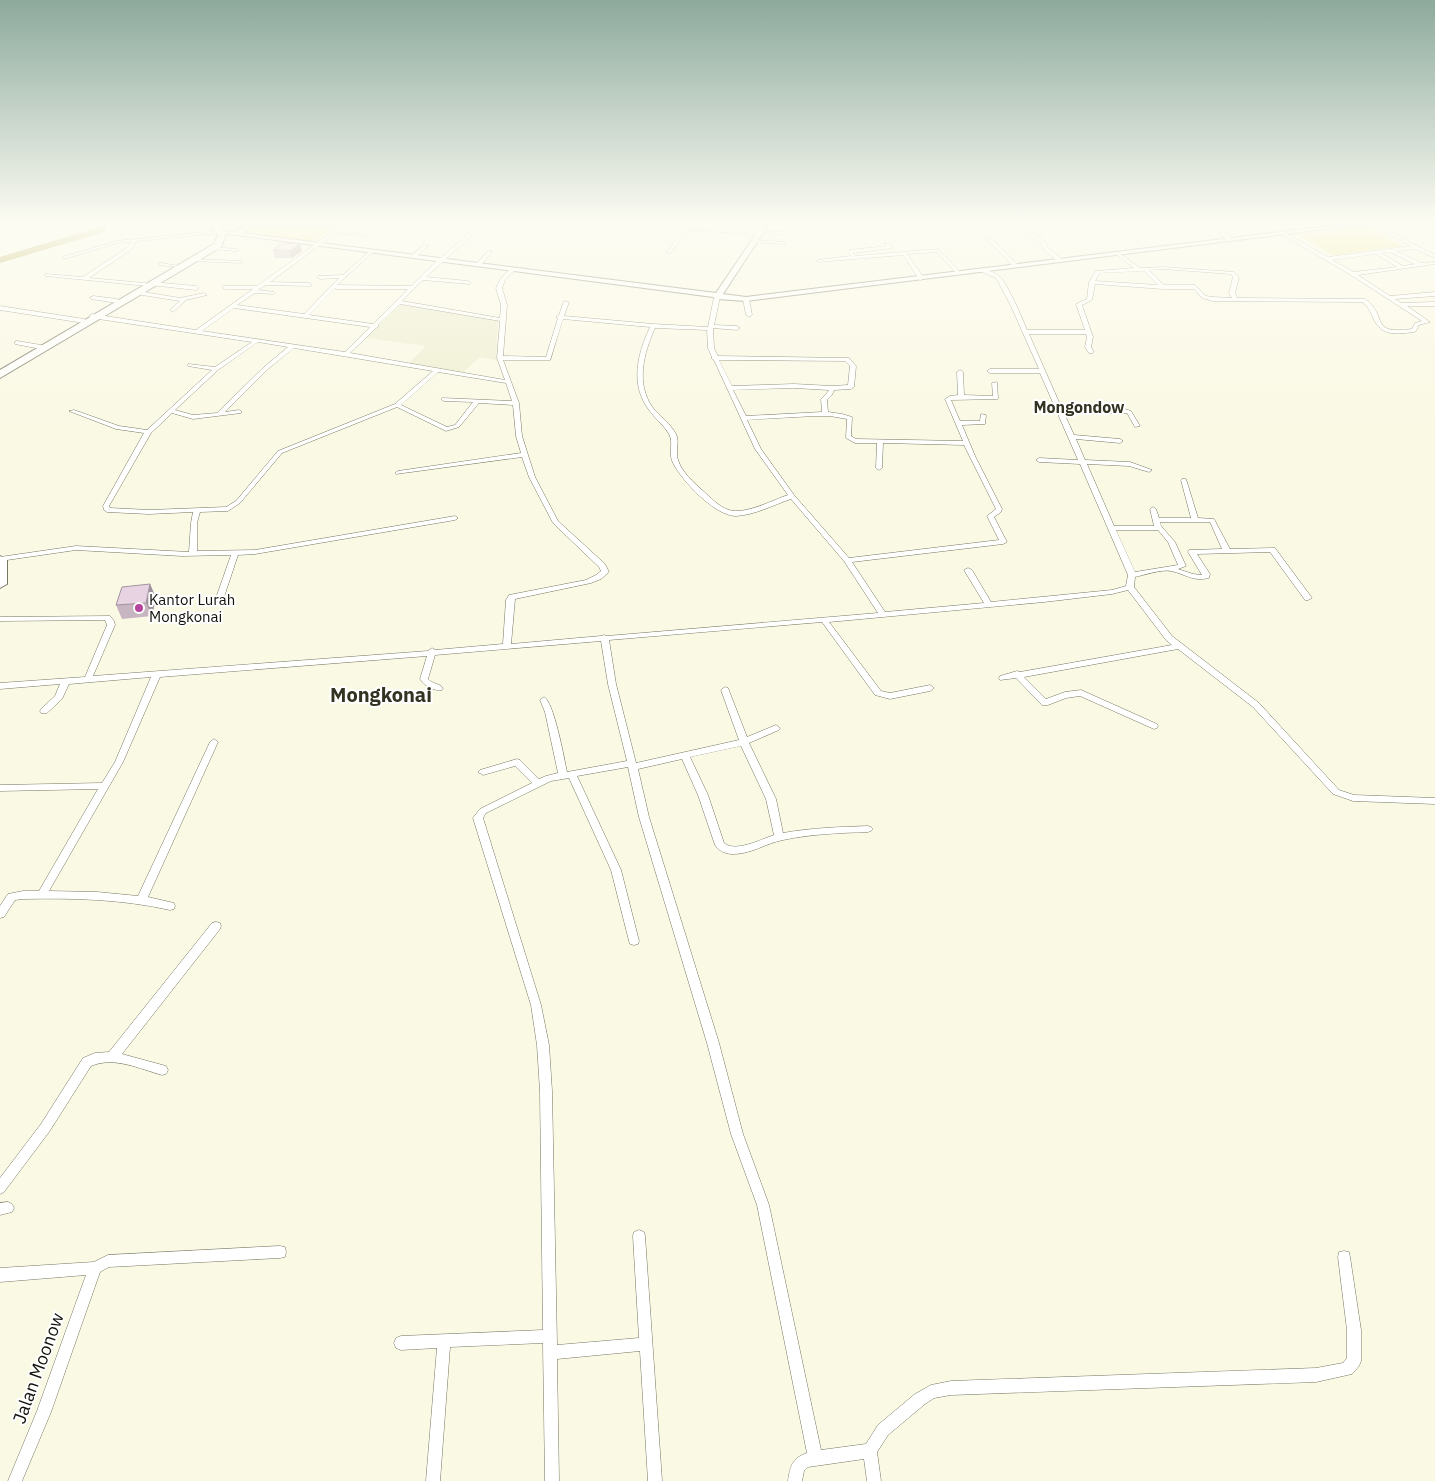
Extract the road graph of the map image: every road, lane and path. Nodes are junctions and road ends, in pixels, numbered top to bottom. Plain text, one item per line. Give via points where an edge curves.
1 (137, 291) edge
2 (141, 291) edge
3 (253, 291) edge
4 (263, 291) edge
5 (332, 291) edge
6 (409, 291) edge
7 (500, 291) edge
8 (673, 291) edge
9 (721, 291) edge
10 (812, 291) edge
11 (1007, 291) edge
12 (1090, 291) edge
13 (1199, 291) edge
14 (1233, 291) edge
15 (1379, 291) edge
16 (138, 293) junction
17 (272, 294) dead end
18 (1435, 294) edge
19 (204, 295) dead end
20 (717, 297) junction
21 (92, 298) dead end
22 (1390, 298) junction
23 (182, 299) junction
24 (746, 299) junction
25 (1235, 299) junction
26 (117, 302) junction
27 (400, 302) junction
28 (566, 302) dead end
29 (1435, 304) edge
30 (1402, 305) junction
31 (232, 306) junction
32 (0, 308) edge
33 (173, 310) dead end
34 (749, 315) dead end
35 (305, 316) junction
36 (559, 317) junction
37 (91, 318) junction
38 (503, 320) junction
39 (1435, 321) edge
40 (1427, 322) junction
41 (376, 326) junction
42 (653, 326) junction
43 (710, 328) junction
44 (737, 328) dead end
45 (197, 332) junction
46 (1026, 332) junction
47 (1088, 332) junction
48 (256, 340) junction
49 (17, 343) dead end
50 (293, 346) junction
51 (41, 347) junction
52 (1091, 352) dead end
53 (346, 354) junction
54 (500, 358) junction
55 (714, 358) junction
56 (190, 365) dead end
57 (216, 369) junction
58 (0, 370) edge
59 (436, 371) junction
60 (990, 371) dead end
61 (1041, 371) junction
62 (960, 372) dead end
63 (0, 375) edge
64 (508, 382) junction
65 (995, 383) dead end
66 (730, 388) junction
67 (832, 388) junction
68 (961, 397) junction
69 (444, 399) dead end
70 (477, 401) junction
71 (516, 403) junction
72 (397, 405) junction
73 (72, 411) dead end
74 (1059, 411) junction
75 (239, 412) dead end
76 (219, 414) junction
77 (825, 414) junction
78 (166, 415) junction
79 (983, 416) dead end
80 (743, 418) junction
81 (957, 423) junction
82 (1137, 426) dead end
83 (148, 432) junction
84 (1071, 437) junction
85 (1120, 440) dead end
86 (880, 442) junction
87 (966, 443) junction
88 (283, 451) joint
89 (524, 455) junction
90 (1038, 460) dead end
91 (1082, 462) junction
92 (879, 468) dead end
93 (1150, 470) dead end
94 (398, 473) dead end
95 (1184, 480) dead end
96 (248, 489) joint
97 (792, 496) junction
98 (1153, 509) dead end
99 (197, 510) junction
100 (455, 518) dead end
101 (1195, 520) junction
102 (1158, 523) junction
103 (1111, 528) junction
104 (1227, 551) junction
105 (193, 554) junction
106 (235, 554) junction
107 (0, 559) edge
108 (847, 560) junction
109 (1172, 569) junction
110 (968, 570) dead end
111 (1132, 575) junction
112 (0, 584) edge
113 (1130, 587) junction
114 (220, 598) dead end
115 (1308, 598) dead end
116 (989, 604) junction
117 (883, 614) junction
118 (0, 620) edge
119 (824, 620) junction
120 (604, 637) junction
121 (508, 646) junction
122 (1178, 646) junction
123 (432, 651) junction
124 (157, 674) junction
125 (1017, 674) junction
126 (1003, 678) dead end
127 (88, 679) junction
128 (66, 681) junction
129 (0, 686) edge
130 (439, 688) dead end
131 (930, 688) dead end
132 (725, 690) dead end
133 (544, 700) dead end
134 (44, 711) dead end
135 (1154, 726) dead end
136 (776, 728) dead end
137 (214, 742) dead end
138 (744, 742) junction
139 (685, 756) junction
140 (632, 765) junction
141 (483, 772) dead end
142 (567, 774) junction
143 (538, 782) junction
144 (105, 786) junction
145 (0, 788) edge
146 (1435, 800) edge
147 (868, 829) dead end
148 (779, 838) junction
149 (42, 894) junction
150 (142, 899) junction
151 (170, 906) dead end
152 (0, 914) edge
153 (216, 926) dead end
154 (634, 941) dead end
155 (112, 1057) junction
156 (162, 1070) dead end
157 (0, 1188) edge
158 (639, 1236) dead end
159 (280, 1252) dead end
160 (1344, 1256) dead end
161 (95, 1268) junction
162 (0, 1275) edge
163 (549, 1336) junction
164 (444, 1343) junction
165 (401, 1344) dead end
166 (644, 1344) junction
167 (549, 1353) junction
168 (870, 1451) junction
169 (815, 1458) junction
170 (14, 1481) edge
171 (433, 1481) edge
172 (552, 1481) edge
173 (655, 1481) edge
174 (796, 1481) edge
175 (874, 1481) edge

1 - 26 highway
2 - 16 highway
3 - 31 street
4 - 17 street
5 - 35 street
6 - 27 street
7 - 38 street via 504,305
8 - 20 main road
9 - 20 main road
10 - 24 main road
11 - 46 street
12 - 47 street via 1089,300 1079,304
13 - 25 street via 1206,298
14 - 25 street
15 - 22 street
16 - 23 street
16 - 37 highway
18 - 22 street
19 - 23 street
20 - 24 main road
20 - 43 street
21 - 26 street
22 - 30 street
23 - 33 street via 183,302
24 - 34 street
25 - 40 street via 1363,300 1384,330 1414,330 1417,324
26 - 37 highway
27 - 38 street
27 - 41 street
28 - 36 street
29 - 30 street
30 - 40 street
31 - 35 street
31 - 45 street
32 - 37 street
35 - 41 street
36 - 42 street
36 - 54 street via 548,359
37 - 45 street
37 - 51 highway
37 - 63 highway
38 - 54 street
39 - 40 street
41 - 53 street
42 - 43 street
42 - 97 street via 642,353 640,383 645,402 672,433 673,457 677,465 697,489 731,514
43 - 44 street
43 - 55 street
45 - 48 street
46 - 47 street
46 - 61 street
47 - 52 street
48 - 50 street
48 - 57 street
49 - 51 street
50 - 53 street
50 - 76 street
51 - 58 highway
53 - 59 street
54 - 64 street
55 - 66 street
55 - 67 street via 847,360 853,366 850,386
56 - 57 street
57 - 78 street
59 - 64 street
59 - 72 street
60 - 61 street
61 - 74 street
62 - 68 street
64 - 71 street
65 - 68 street via 996,398
66 - 67 street
66 - 80 street
67 - 77 street via 824,399
68 - 81 street via 948,399
69 - 70 street
70 - 71 street
70 - 72 street via 457,426 446,429
71 - 89 street via 517,426
72 - 88 street
73 - 83 street via 118,428
74 - 82 street via 1125,411
74 - 84 street
75 - 76 street
76 - 78 street via 193,418
77 - 80 street
77 - 86 street via 850,418 847,434 851,440
78 - 83 street
79 - 81 street via 983,423
80 - 97 street via 764,460
81 - 87 street
83 - 99 street via 106,509 141,512
84 - 85 street
84 - 91 street
86 - 87 street
86 - 92 street
87 - 108 street via 999,508 990,516 1003,542
88 - 96 street
89 - 94 street
89 - 121 street via 555,522 602,566 604,572 583,583 512,597
90 - 91 street
91 - 93 street via 1130,464
91 - 103 street
95 - 101 street
96 - 99 street via 228,509
97 - 108 street
98 - 102 street
99 - 105 street
100 - 106 street
101 - 102 street
101 - 104 street via 1214,522
102 - 103 street
102 - 109 street via 1172,542 1182,566
103 - 111 street
104 - 109 street via 1191,553 1206,574 1203,578
104 - 115 street via 1272,550
105 - 106 street
105 - 107 street via 76,548
106 - 114 street
107 - 112 highway
108 - 117 street
109 - 111 street
110 - 116 street
111 - 113 street
113 - 116 street via 1112,592
113 - 122 street
116 - 117 street
117 - 119 street
118 - 127 street via 107,618 111,625
119 - 120 street
119 - 131 street via 878,693 890,696
120 - 121 street
120 - 140 street
121 - 123 street
122 - 125 street
122 - 146 street via 1256,705 1336,792 1353,798
123 - 124 street
123 - 130 street via 424,680
124 - 127 street
124 - 144 street
125 - 126 street
125 - 135 street via 1045,703 1064,695 1081,693
127 - 128 street
128 - 129 street
128 - 134 street via 59,697
132 - 138 street
133 - 142 street
136 - 138 street
137 - 150 street
138 - 139 street
138 - 148 street via 771,799
139 - 140 street
139 - 148 street via 724,849 742,850
140 - 142 street
140 - 169 street via 644,817 737,1134 763,1205
141 - 143 street via 517,762
142 - 143 street
142 - 154 street via 616,870
143 - 163 street via 531,789 483,811 478,823 527,968 543,1045
144 - 145 street
144 - 149 street
147 - 148 street via 810,832
149 - 150 street
149 - 152 street via 12,897
150 - 151 street
153 - 155 street
155 - 156 street
155 - 157 street via 95,1057 87,1062 45,1128
158 - 166 street
159 - 161 street via 108,1261
160 - 168 street via 1354,1330 1354,1361 1347,1370 1316,1375 951,1388 931,1392 920,1399 884,1430
161 - 162 street
161 - 170 street, Jalan Moonow via 44,1412
163 - 164 street
163 - 167 street
164 - 165 street
164 - 171 street
166 - 167 street
166 - 173 street
167 - 172 street
168 - 169 street
168 - 175 street
169 - 174 street via 797,1467

